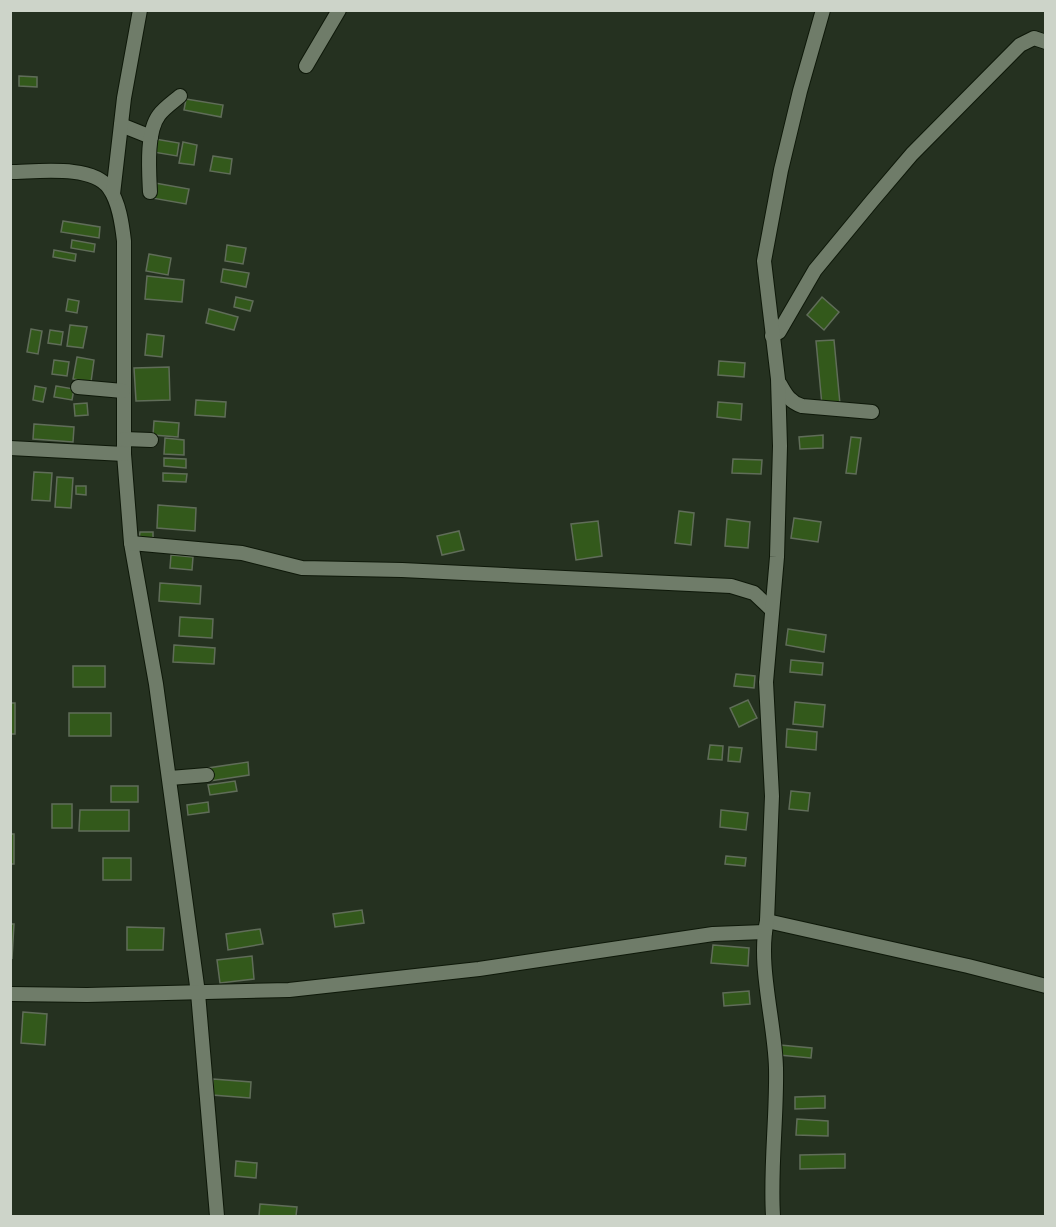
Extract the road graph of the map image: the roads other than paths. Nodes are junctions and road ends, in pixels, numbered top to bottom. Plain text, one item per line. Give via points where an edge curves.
1 (140, 10) edge
2 (339, 10) edge
3 (823, 10) edge
4 (1046, 42) edge
5 (306, 66) dead end
6 (180, 96) dead end
7 (121, 125) junction
8 (151, 137) junction
9 (10, 172) edge
10 (150, 192) dead end
11 (113, 194) junction
12 (772, 336) junction
13 (778, 379) junction
14 (78, 387) dead end
15 (123, 391) junction
16 (872, 412) dead end
17 (124, 439) junction
18 (151, 440) dead end
19 (10, 448) edge
20 (124, 454) junction
21 (131, 543) junction
22 (772, 610) junction
23 (207, 775) dead end
24 (170, 778) junction
25 (766, 926) junction
26 (1046, 986) edge
27 (198, 993) junction
28 (10, 994) edge
29 (217, 1216) edge
30 (773, 1216) edge

1 - 7 street
2 - 5 street
3 - 12 street via 765,245 764,274
4 - 12 street via 1034,38 1020,45 912,154 815,270 779,332
6 - 8 street via 159,114
7 - 8 street
7 - 11 street
8 - 10 street
9 - 11 street via 82,173 100,180
11 - 15 street via 124,241
12 - 13 street
13 - 16 street via 793,403
13 - 22 street via 779,512
14 - 15 street
15 - 17 street
17 - 18 street
17 - 20 street
19 - 20 street
20 - 21 street
21 - 22 street via 242,553 302,568 732,586 754,593
21 - 24 street
22 - 25 street via 766,682 772,796
23 - 24 street
24 - 27 street
25 - 26 street via 969,966
25 - 27 street via 371,983
25 - 30 street via 765,969 776,1069
27 - 28 street
27 - 29 street

